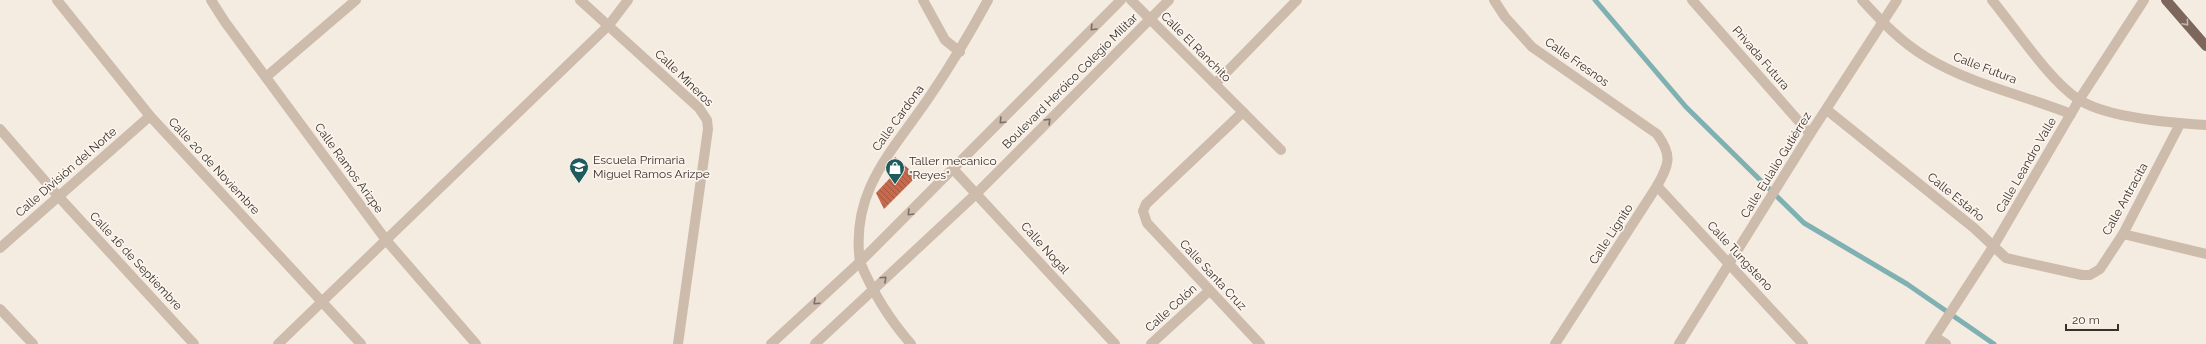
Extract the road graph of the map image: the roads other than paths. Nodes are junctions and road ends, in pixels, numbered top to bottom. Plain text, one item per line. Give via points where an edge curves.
1 (57, 0) edge
2 (211, 0) edge
3 (356, 0) edge
4 (580, 0) edge
5 (628, 0) edge
6 (923, 0) edge
7 (988, 0) edge
8 (1121, 0) edge
9 (1131, 0) edge
10 (1169, 0) edge
11 (1297, 0) edge
12 (1494, 0) edge
13 (1692, 0) edge
14 (1862, 0) edge
15 (1897, 0) edge
16 (1992, 0) edge
17 (2144, 0) edge
18 (2166, 0) edge
19 (1149, 19) junction
20 (1882, 22) junction
21 (609, 25) junction
22 (2206, 46) edge
23 (960, 52) junction
24 (266, 77) junction
25 (1215, 84) junction
26 (2079, 100) junction
27 (1827, 110) junction
28 (1243, 112) junction
29 (2071, 114) junction
30 (150, 116) junction
31 (2180, 124) junction
32 (2206, 125) edge
33 (0, 129) edge
34 (1657, 134) joint
35 (1810, 134) junction
36 (1281, 150) dead end
37 (954, 170) junction
38 (1657, 186) junction
39 (977, 193) junction
40 (58, 196) junction
41 (2123, 234) junction
42 (386, 240) junction
43 (1993, 247) junction
44 (0, 248) edge
45 (2206, 254) edge
46 (860, 262) junction
47 (1730, 263) junction
48 (2082, 275) joint
49 (872, 291) junction
50 (1209, 291) junction
51 (322, 303) junction
52 (0, 309) edge
53 (1932, 340) edge
54 (32, 344) edge
55 (194, 344) edge
56 (278, 344) edge
57 (361, 344) edge
58 (476, 344) edge
59 (678, 344) edge
60 (771, 344) edge
61 (815, 344) edge
62 (911, 344) edge
63 (1115, 344) edge
64 (1151, 344) edge
65 (1260, 344) edge
66 (1555, 344) edge
67 (1679, 344) edge
68 (1803, 344) edge
69 (1946, 344) edge

1 - 30 street, Calle 20 de Noviembre
2 - 24 street, Calle Ramos Arizpe
3 - 24 street
4 - 21 street, Calle Mineros
5 - 21 street
6 - 23 street via 946,40
7 - 23 street, Calle Cardona
8 -> 37 street, Boulevard Heróico Colegio Militar
9 - 19 street, Calle El Ranchito
10 - 19 street, Boulevard Heróico Colegio Militar
11 - 25 street
12 - 34 street, Calle Fresnos via 1505,17 1532,47
13 - 35 street, Privada Futura
14 - 20 street, Calle Futura
15 - 20 street, Calle Eulalio Gutiérrez
16 - 26 street via 2052,75
17 - 26 street, Calle Leandro Valle
18 -> 22 main road
19 - 25 street, Calle El Ranchito
39 -> 19 street, Boulevard Heróico Colegio Militar
20 - 27 street, Calle Eulalio Gutiérrez
20 - 29 street, Calle Futura via 1926,57 1963,76
21 - 42 street
21 - 59 street, Calle Mineros via 699,108 707,120 708,129
23 - 46 street, Calle Cardona via 882,162 867,190 860,220
24 - 42 street, Calle Ramos Arizpe
25 - 28 street, Calle El Ranchito
26 - 29 street, Calle Leandro Valle
26 - 31 street via 2120,114
27 - 35 street, Calle Eulalio Gutiérrez
27 - 43 street, Calle Estaño via 1974,228
28 - 36 street, Calle El Ranchito
28 - 50 street, Calle Santa Cruz via 1146,204 1143,211 1147,223
29 - 43 street, Calle Leandro Valle
30 - 40 street, Calle División del Norte
30 - 51 street, Calle 20 de Noviembre
31 - 32 street
31 - 41 street, Calle Antracita
33 - 40 street, Calle 16 de Septiembre
34 - 38 street, Calle Lignito via 1665,145 1668,156 1667,168
35 - 47 street, Calle Eulalio Gutiérrez
37 - 39 street, Calle Nogal
37 -> 46 street, Boulevard Heróico Colegio Militar
38 - 47 street, Calle Tungsteno
38 - 66 street, Calle Lignito
49 -> 39 street, Boulevard Heróico Colegio Militar
39 - 63 street, Calle Nogal
40 - 44 street, Calle División del Norte
40 - 55 street, Calle 16 de Septiembre
41 - 45 street
41 - 48 street, Calle Antracita via 2100,269 2090,275
42 - 51 street
42 - 58 street, Calle Ramos Arizpe
43 - 48 street, Calle Estaño via 2006,258
43 - 53 street, Calle Leandro Valle
46 - 49 street
46 -> 60 street, Boulevard Heróico Colegio Militar
47 - 67 street, Calle Eulalio Gutiérrez
47 - 68 street, Calle Tungsteno
49 - 61 street, Boulevard Heróico Colegio Militar
49 - 62 street via 886,314
50 - 64 street, Calle Colón
50 - 65 street, Calle Santa Cruz
51 - 56 street
51 - 57 street, Calle 20 de Noviembre
52 - 54 street
53 - 69 street

